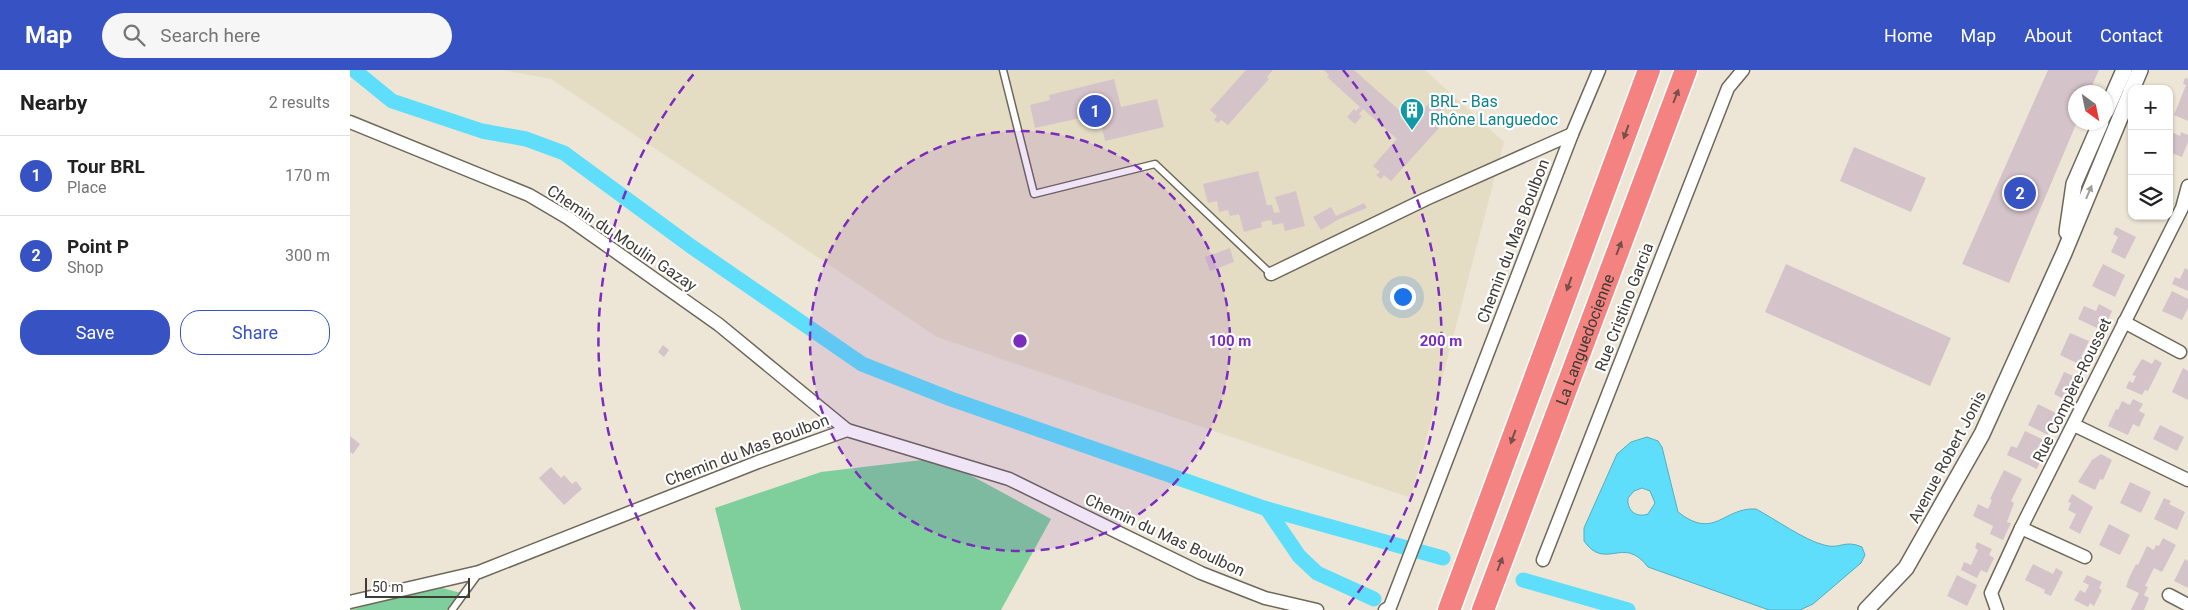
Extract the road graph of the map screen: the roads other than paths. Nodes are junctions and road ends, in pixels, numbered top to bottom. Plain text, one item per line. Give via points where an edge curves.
1 (1002, 70) edge
2 (1599, 70) edge
3 (1649, 70) edge
4 (1686, 70) edge
5 (1743, 70) edge
6 (2124, 70) edge
7 (2140, 70) edge
8 (2134, 85) edge
9 (2113, 95) edge
10 (2128, 99) edge
11 (350, 122) edge
12 (2097, 130) edge
13 (1572, 134) junction
14 (2090, 146) junction
15 (2106, 151) junction
16 (2188, 186) edge
17 (2185, 213) edge
18 (2064, 253) junction
19 (1271, 274) joint
20 (2124, 322) junction
21 (2180, 352) dead end
22 (2074, 426) junction
23 (847, 430) junction
24 (2188, 480) edge
25 (2021, 528) junction
26 (2085, 557) dead end
27 (1543, 560) dead end
28 (479, 572) junction
29 (2169, 595) dead end
30 (350, 602) edge
31 (2188, 605) edge
32 (452, 610) edge
33 (1317, 610) edge
34 (1385, 610) edge
35 (1449, 610) edge
36 (1483, 610) edge
37 (1866, 610) edge
38 (1997, 610) edge

1 - 19 lane via 1034,194 1154,164
2 - 13 street, Chemin du Mas Boulbon
3 -> 35 highway, La Languedocienne
36 -> 4 highway, La Languedocienne
5 - 27 street, Rue Cristino Garcia via 1728,88
6 - 9 street
7 - 8 street, Avenue Robert Jonis
10 - 15 street, Avenue Robert Jonis
11 - 23 street, Chemin du Moulin Gazay via 529,195 568,218 718,324
12 - 14 street, Avenue Robert Jonis
13 - 19 street, Chemin du Mas Boulbon via 1426,199
13 - 34 street, Chemin du Mas Boulbon via 1390,607
14 - 15 street
14 - 18 street, Avenue Robert Jonis via 2074,184
18 -> 15 street, Avenue Robert Jonis
16 - 17 street, Rue Compère-Rousset
17 - 20 street, Rue Compère-Rousset
18 - 37 street, Avenue Robert Jonis via 1982,434 1906,568
20 - 21 street
20 - 22 street, Rue Compère-Rousset
22 - 24 street
22 - 25 street, Rue Compère-Rousset
23 - 28 street, Chemin du Mas Boulbon
23 - 33 street, Chemin du Mas Boulbon via 1009,479 1201,573 1265,598
25 - 26 street
25 - 38 street, Rue Compère-Rousset via 1991,593
28 - 30 street, Chemin du Mas Boulbon
28 - 32 lane
29 - 31 street

